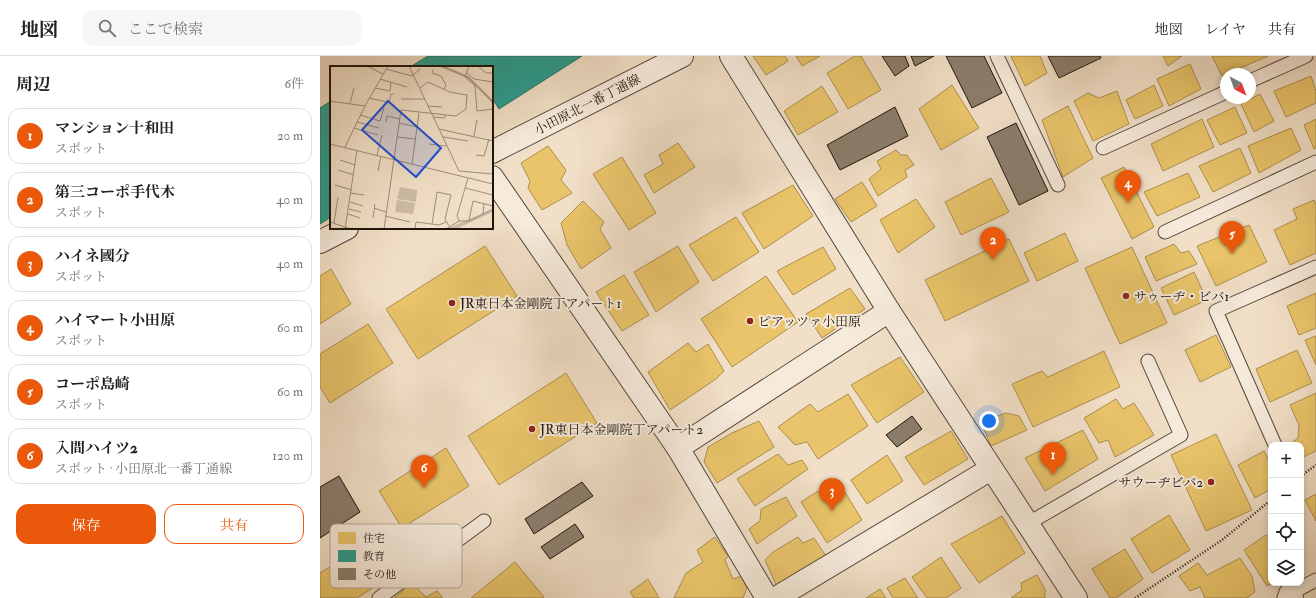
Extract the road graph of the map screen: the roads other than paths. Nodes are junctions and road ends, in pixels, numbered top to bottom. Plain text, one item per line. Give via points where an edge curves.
1 (682, 56) edge
2 (731, 56) edge
3 (997, 56) edge
4 (1306, 56) edge
5 (1256, 78) edge
6 (1220, 95) edge
7 (1103, 148) dead end
8 (493, 151) edge
9 (1316, 162) edge
10 (493, 178) edge
11 (1058, 185) dead end
12 (345, 229) edge
13 (1165, 232) dead end
14 (320, 242) edge
15 (1316, 268) edge
16 (889, 311) junction
17 (1148, 361) dead end
18 (1274, 442) edge
19 (678, 448) junction
20 (991, 469) junction
21 (484, 522) dead end
22 (1027, 524) junction
23 (462, 538) edge
24 (1316, 580) edge
25 (393, 588) edge
26 (1288, 597) edge
27 (379, 598) edge
28 (767, 598) edge
29 (776, 598) edge
30 (1076, 598) edge

1 - 8 street, 小田原北一番丁通線
2 - 16 street
3 - 11 lane
4 - 5 lane
6 - 7 lane
9 - 13 lane
10 - 19 street
12 - 14 street
15 - 18 lane via 1216,311
16 - 19 street
16 - 20 street
17 - 22 lane via 1181,435
19 - 28 street
20 - 22 street
20 - 29 street
21 - 23 lane
22 - 30 street
24 - 26 lane
25 - 27 lane

